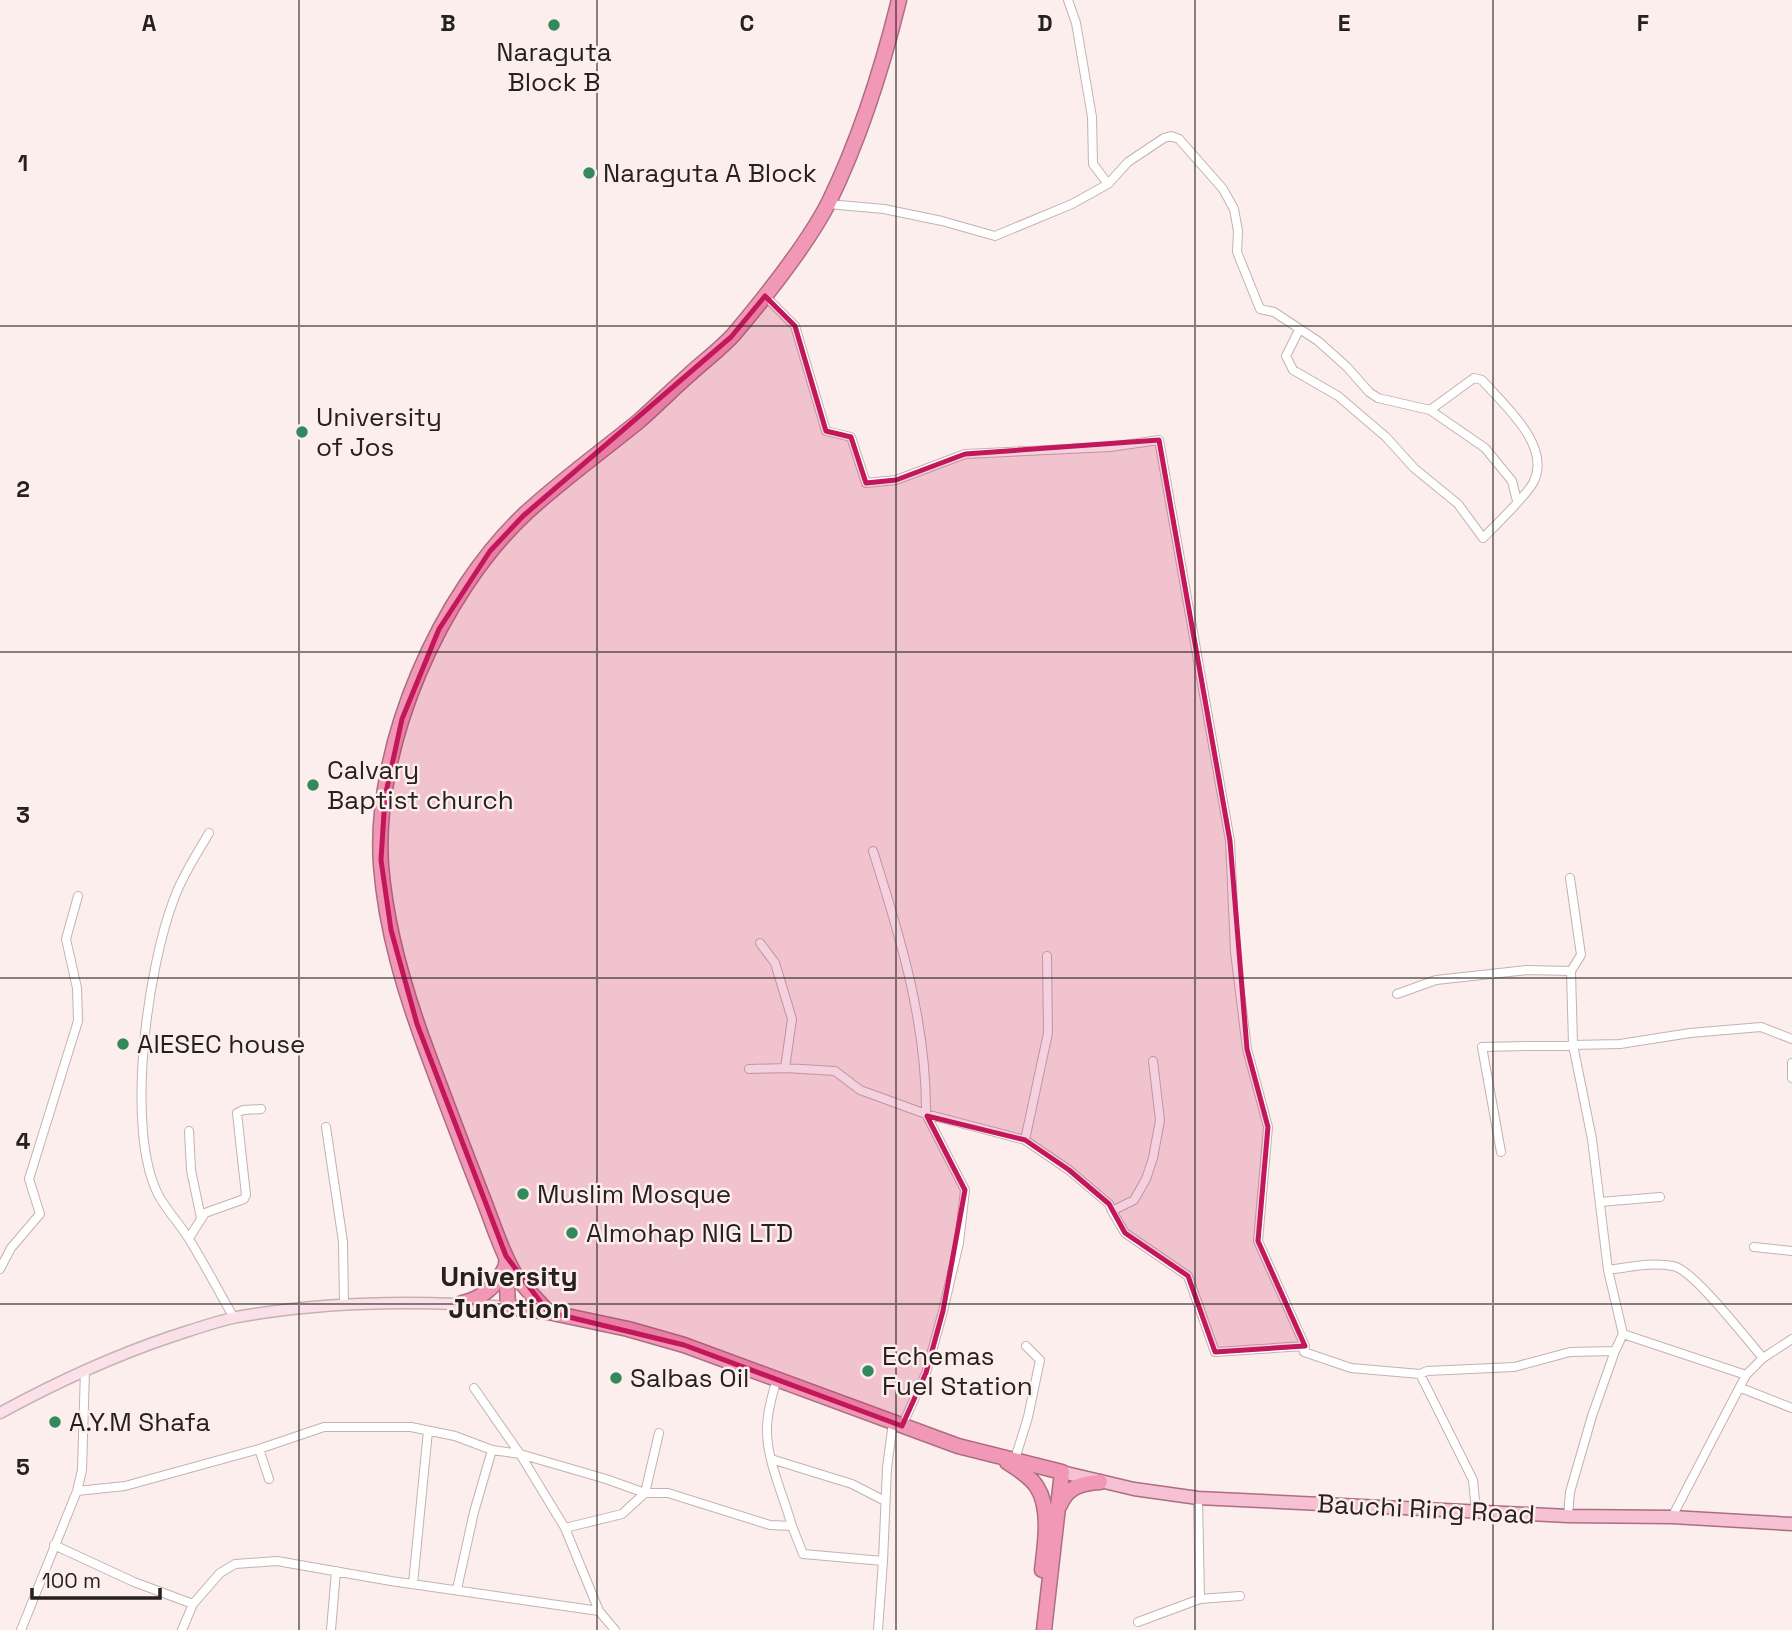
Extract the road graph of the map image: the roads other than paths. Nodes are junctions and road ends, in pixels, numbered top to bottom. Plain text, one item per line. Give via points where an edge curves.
1 (899, 0) edge
2 (1068, 0) edge
3 (1108, 184) junction
4 (828, 204) junction
5 (765, 296) junction
6 (1299, 330) junction
7 (1430, 410) junction
8 (1517, 501) junction
9 (209, 833) dead end
10 (873, 851) dead end
11 (1570, 878) dead end
12 (78, 896) dead end
13 (760, 943) dead end
14 (1046, 956) dead end
15 (1571, 971) junction
16 (1397, 994) dead end
17 (1792, 1039) edge
18 (1573, 1045) junction
19 (1153, 1061) dead end
20 (1792, 1063) edge
21 (785, 1068) junction
22 (749, 1069) dead end
23 (1792, 1078) edge
24 (261, 1109) dead end
25 (926, 1114) junction
26 (326, 1127) dead end
27 (189, 1131) dead end
28 (1025, 1140) junction
29 (1501, 1152) dead end
30 (1660, 1197) dead end
31 (1600, 1202) junction
32 (1112, 1211) junction
33 (201, 1218) junction
34 (189, 1238) junction
35 (1754, 1247) dead end
36 (1792, 1251) edge
37 (509, 1265) junction
38 (0, 1269) edge
39 (1608, 1270) junction
40 (462, 1303) junction
41 (344, 1305) junction
42 (513, 1307) junction
43 (548, 1312) junction
44 (234, 1318) junction
45 (1623, 1334) junction
46 (1792, 1339) edge
47 (1026, 1346) dead end
48 (1305, 1346) junction
49 (1615, 1351) junction
50 (1763, 1358) junction
51 (85, 1370) junction
52 (1420, 1374) junction
53 (1746, 1375) junction
54 (777, 1379) junction
55 (474, 1388) dead end
56 (1741, 1388) junction
57 (0, 1399) edge
58 (1792, 1408) edge
59 (3, 1412) edge
60 (897, 1424) junction
61 (428, 1431) junction
62 (659, 1433) dead end
63 (259, 1449) junction
64 (492, 1450) junction
65 (520, 1454) junction
66 (997, 1455) junction
67 (771, 1459) junction
68 (1015, 1460) junction
69 (1062, 1472) junction
70 (269, 1479) dead end
71 (1100, 1482) junction
72 (77, 1491) junction
73 (645, 1493) junction
74 (1198, 1498) junction
75 (885, 1501) junction
76 (1058, 1509) junction
77 (1476, 1511) junction
78 (1567, 1516) junction
79 (1672, 1517) junction
80 (1792, 1524) edge
81 (792, 1526) junction
82 (565, 1528) junction
83 (54, 1545) junction
84 (883, 1562) junction
85 (336, 1571) junction
86 (413, 1584) junction
87 (457, 1590) junction
88 (1240, 1595) dead end
89 (1200, 1599) junction
90 (192, 1604) junction
91 (599, 1611) junction
92 (1139, 1622) dead end
93 (21, 1630) edge
94 (182, 1630) edge
95 (331, 1630) edge
96 (615, 1630) edge
97 (878, 1630) edge
98 (1035, 1630) edge
99 (1044, 1630) edge

1 - 4 highway via 876,84
2 - 3 street via 1092,117 1093,164
3 - 4 street via 995,236 884,209
3 - 6 street via 1128,162 1164,138 1179,139 1223,189 1234,209 1237,252 1260,309 1274,312
4 - 5 highway
5 - 37 highway via 731,337 523,516 490,551 439,629 402,719 381,832 383,888 391,930 417,1024
5 - 48 street via 795,326 826,431 850,437 866,483 896,480 965,454 1159,440 1230,841 1235,952 1247,1049 1268,1127 1258,1241
6 - 7 street via 1347,367 1369,393
6 - 8 street via 1286,356 1293,370 1338,396 1386,437 1414,468 1458,504 1483,538
7 - 8 street via 1492,455 1512,481
7 - 8 street via 1474,378 1482,380 1534,441 1539,465 1534,483
9 - 34 street via 174,897 156,955 141,1073 151,1174 159,1196
10 - 25 street via 912,986
11 - 15 street via 1581,955
12 - 38 street via 66,939 77,988 78,1021 29,1179 40,1214
13 - 21 street via 775,963 792,1018
14 - 28 street via 1048,1033
15 - 16 street via 1527,970 1436,980
15 - 18 street
17 - 18 street via 1761,1027
18 - 29 street via 1482,1047
18 - 31 street
19 - 32 street via 1160,1120 1153,1158 1134,1200
20 - 23 street
21 - 22 street
21 - 25 street via 835,1071 860,1090
24 - 33 street via 237,1113 244,1199
25 - 28 street
25 - 60 street via 965,1191 959,1243 926,1373
26 - 41 street via 343,1242
27 - 33 street
28 - 32 street via 1069,1170
30 - 31 street
31 - 39 street
32 - 48 street via 1125,1233 1188,1276 1215,1352
33 - 34 street
34 - 44 street
35 - 36 street
37 - 40 highway via 484,1295
37 - 42 highway
37 - 43 highway
39 - 45 street
39 - 50 street via 1676,1266 1696,1281
40 - 41 main road
40 - 42 main road
41 - 44 main road
42 - 43 highway
43 - 54 highway via 674,1342
44 - 51 main road via 143,1346
45 - 49 street
45 - 53 street
46 - 50 street
47 - 68 street via 1040,1360
48 - 52 street via 1304,1352 1351,1368
49 - 52 street via 1570,1352 1514,1367
49 - 78 street via 1576,1469
50 - 53 street
51 - 59 main road
51 - 72 street via 82,1470
52 - 77 street via 1473,1480
53 - 56 street
54 - 60 highway
54 - 67 street via 766,1427
55 - 65 street
56 - 58 street
56 - 79 street
57 - 59 street
60 - 66 highway
60 - 75 street
61 - 63 street via 324,1427
61 - 64 street
61 - 86 street
62 - 73 street
63 - 70 street
63 - 72 street via 125,1486
64 - 65 street
64 - 87 street
65 - 73 street
65 - 82 street
66 - 68 highway
66 - 98 highway via 1037,1487 1044,1510
67 - 75 street via 852,1484
67 - 81 street
68 - 69 highway
69 - 71 main road, Bauchi Ring Road
69 - 76 highway
71 - 74 main road, Bauchi Ring Road
71 - 76 highway via 1071,1490
72 - 83 street
73 - 81 street via 668,1493 770,1525
73 - 82 street via 622,1514
74 - 77 main road, Bauchi Ring Road
74 - 89 street
75 - 84 street
76 - 99 highway
77 - 78 main road, Bauchi Ring Road
78 - 79 main road, Bauchi Ring Road
79 - 80 main road, Bauchi Ring Road
81 - 84 street via 803,1554
82 - 91 street
83 - 90 street
83 - 93 street
84 - 97 street
85 - 86 street
85 - 90 street via 277,1561 234,1564
85 - 95 street
86 - 87 street
87 - 91 street
88 - 89 street
89 - 92 street
90 - 94 street
91 - 96 street

